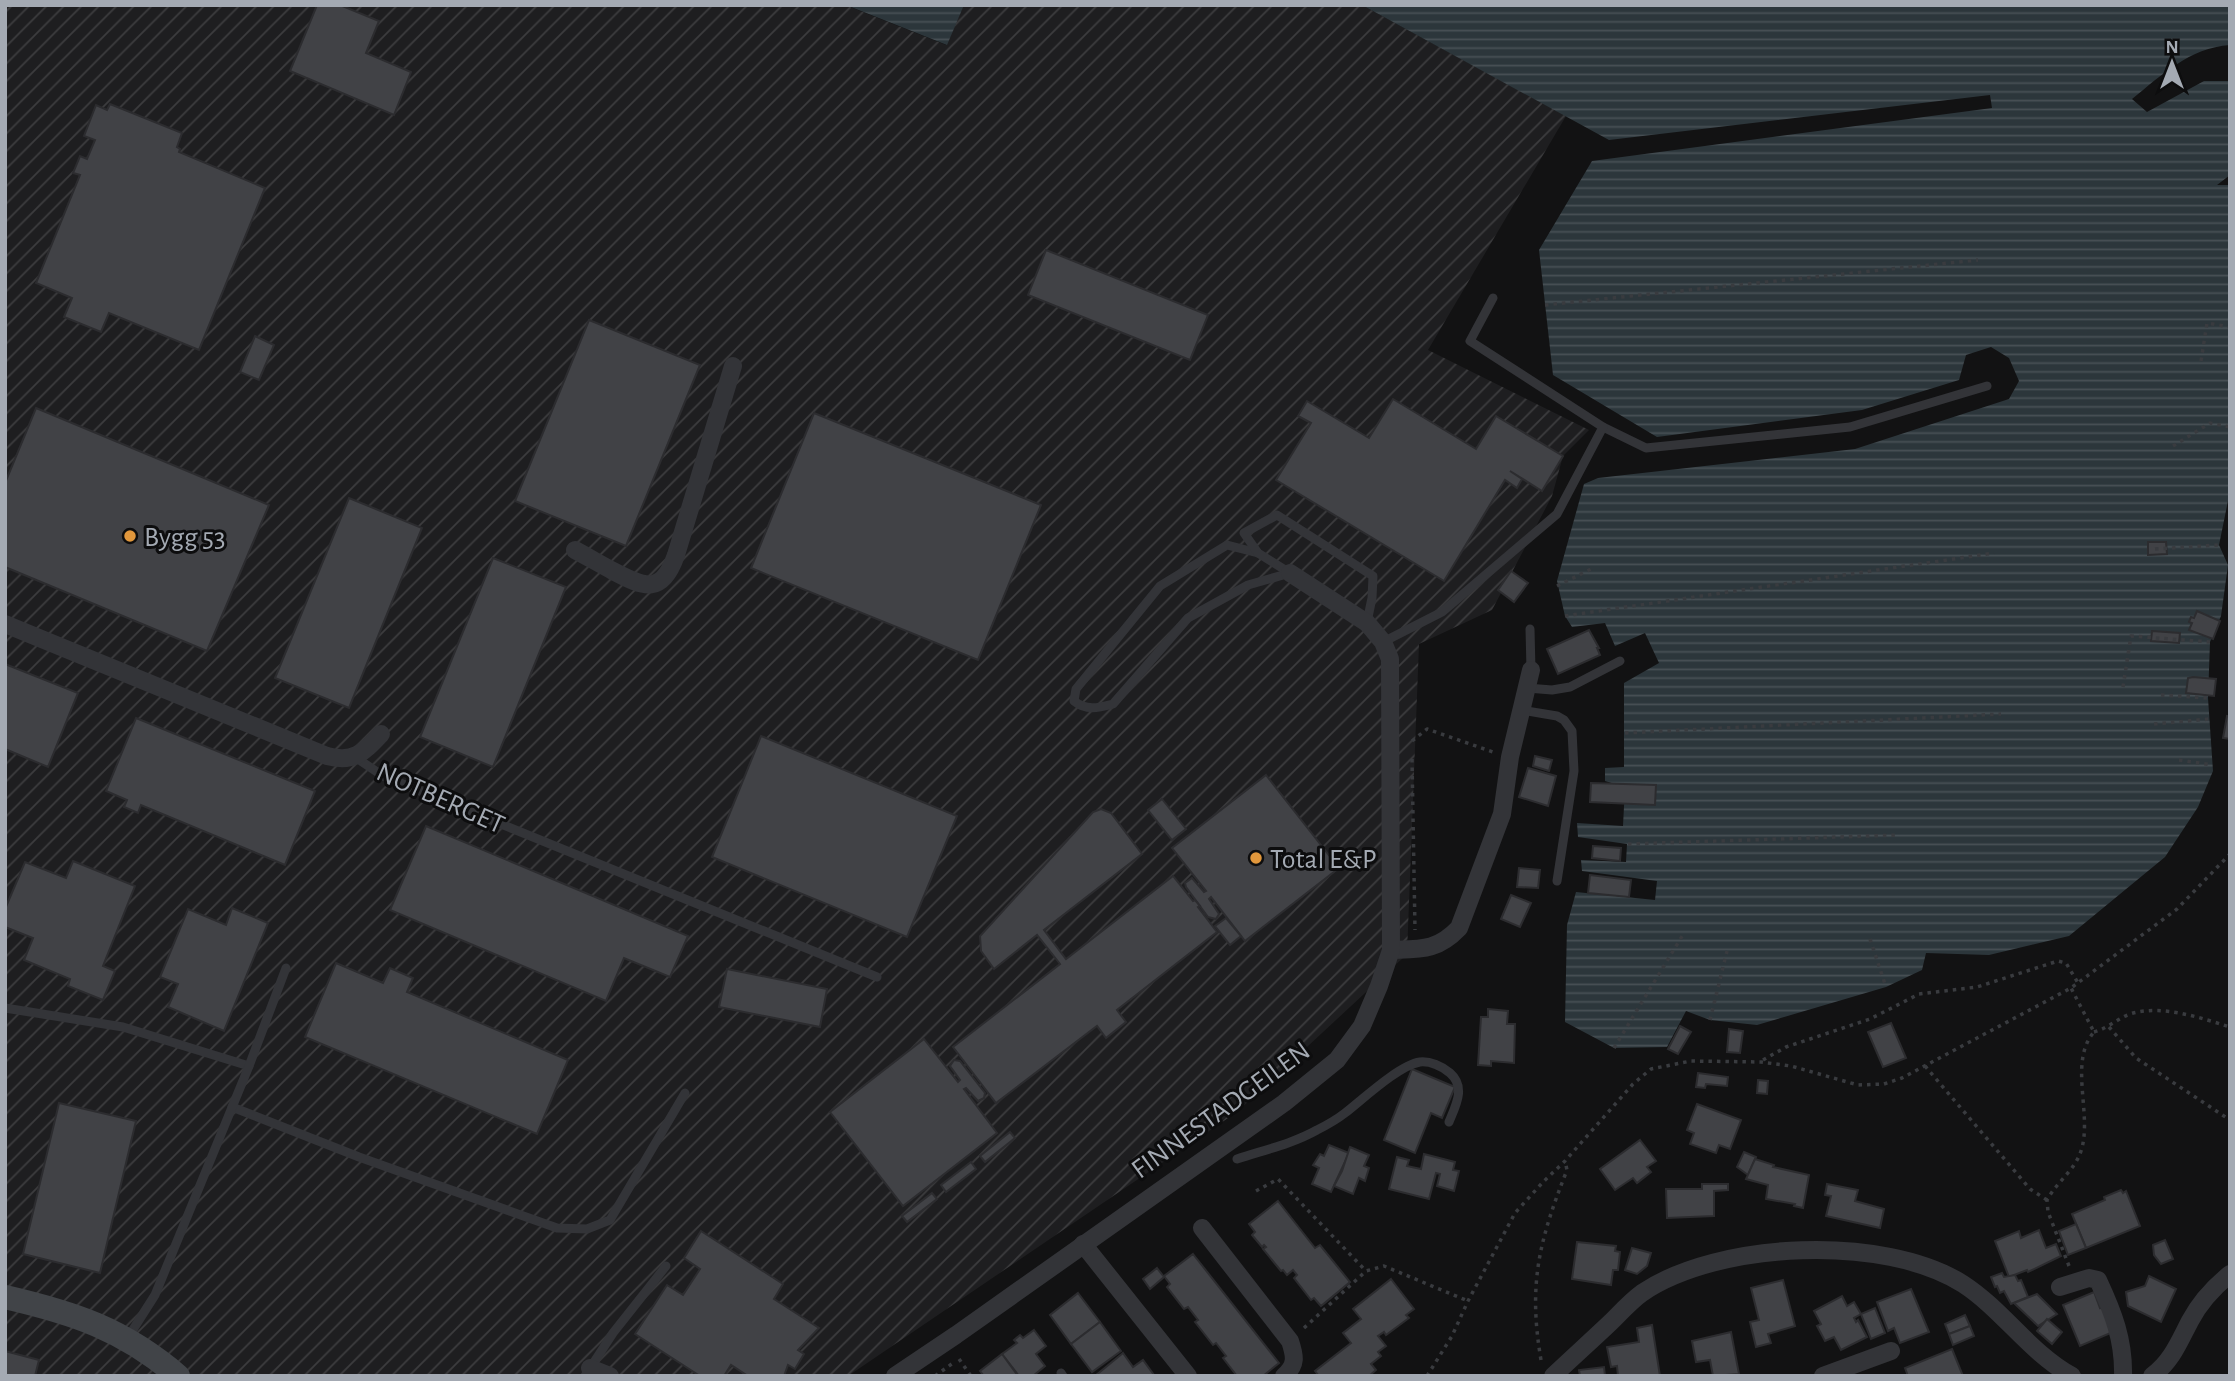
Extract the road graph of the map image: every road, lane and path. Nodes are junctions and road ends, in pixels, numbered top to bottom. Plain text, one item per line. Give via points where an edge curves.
1 (1978, 260) dead end
2 (1493, 298) dead end
3 (1545, 305) dead end
4 (2230, 327) edge
5 (2201, 360) dead end
6 (733, 366) dead end
7 (1987, 386) dead end
8 (1603, 427) junction
9 (2230, 427) edge
10 (2173, 446) dead end
11 (2219, 545) dead end
12 (2155, 549) dead end
13 (575, 550) dead end
14 (1258, 553) junction
15 (1994, 553) dead end
16 (1595, 567) dead end
17 (1290, 573) junction
18 (1557, 586) dead end
19 (1565, 616) dead end
20 (1367, 623) junction
21 (5, 624) edge
22 (1530, 629) dead end
23 (1382, 642) junction
24 (2210, 642) dead end
25 (1620, 662) dead end
26 (1531, 670) joint
27 (2123, 687) dead end
28 (1527, 688) junction
29 (2161, 695) dead end
30 (2208, 698) dead end
31 (1521, 710) junction
32 (2001, 713) dead end
33 (2209, 719) dead end
34 (2154, 724) dead end
35 (1625, 733) dead end
36 (381, 734) dead end
37 (355, 757) junction
38 (1510, 757) junction
39 (2179, 760) dead end
40 (2212, 765) dead end
41 (1899, 835) dead end
42 (1628, 844) dead end
43 (2230, 854) edge
44 (1557, 881) dead end
45 (1684, 933) dead end
46 (1870, 940) dead end
47 (1415, 949) junction
48 (1391, 950) junction
49 (1727, 951) dead end
50 (286, 968) dead end
51 (877, 977) dead end
52 (2078, 983) junction
53 (1886, 987) dead end
54 (2071, 988) junction
55 (5, 1008) edge
56 (1710, 1020) dead end
57 (2109, 1027) junction
58 (2230, 1027) edge
59 (2094, 1032) junction
60 (1614, 1048) dead end
61 (1761, 1062) junction
62 (249, 1066) junction
63 (1925, 1066) junction
64 (685, 1093) dead end
65 (232, 1107) junction
66 (2230, 1120) edge
67 (1449, 1122) dead end
68 (1237, 1159) dead end
69 (1564, 1161) junction
70 (1256, 1191) dead end
71 (2046, 1200) junction
72 (1202, 1228) dead end
73 (1083, 1244) junction
74 (666, 1266) dead end
75 (1366, 1271) junction
76 (2230, 1274) edge
77 (2068, 1285) joint
78 (5, 1297) edge
79 (1468, 1301) junction
80 (127, 1339) junction
81 (1290, 1341) junction
82 (1891, 1351) dead end
83 (1547, 1370) edge
84 (588, 1372) edge
85 (178, 1376) edge
86 (610, 1376) edge
87 (895, 1376) edge
88 (935, 1376) edge
89 (971, 1376) edge
90 (1188, 1376) edge
91 (1284, 1376) edge
92 (1427, 1376) edge
93 (1823, 1376) edge
94 (2072, 1376) edge
95 (2123, 1376) edge
96 (2152, 1376) edge

1 - 3 path
2 - 8 lane via 1469,341
4 - 5 path via 2207,323
6 - 13 street via 666,577 640,585
7 - 8 lane via 1850,427 1673,446 1646,448
8 - 23 lane via 1557,514 1442,612
9 - 10 path via 2210,423
11 - 12 path
14 - 17 lane
14 - 17 lane via 1227,545 1160,586 1076,689 1073,701 1082,708 1113,704 1188,618 1248,585
14 - 20 lane via 1244,533 1277,516 1373,576
15 - 19 path
16 - 18 path
17 - 20 street, FINNESTADGEILEN
20 - 23 street, FINNESTADGEILEN
21 - 37 street, NOTBERGET via 307,748 341,760
22 - 26 lane
23 - 48 street, FINNESTADGEILEN via 1390,659
24 - 27 path via 2131,636
25 - 28 lane via 1570,687
26 - 28 street
28 - 31 street
29 - 30 path
31 - 38 street
31 - 44 lane via 1557,716 1572,731 1574,771
32 - 35 path
33 - 34 path
36 - 37 street
37 - 51 lane, NOTBERGET via 383,776
38 - 47 street via 1502,814 1459,928 1446,942
38 - 47 path via 1427,729 1412,739
39 - 40 path
41 - 42 path
43 - 52 path via 2177,909
45 - 60 path
46 - 53 path
47 - 48 street
48 - 73 street, FINNESTADGEILEN via 1362,1026 1337,1060 1284,1103
49 - 56 path
50 - 62 lane
52 - 54 path
52 - 61 path via 2066,963 2059,961 1978,987 1919,995 1870,1019 1786,1046
54 - 59 path
54 - 63 path
55 - 62 lane via 123,1027
57 - 58 path via 2133,1013 2157,1011
57 - 59 path
57 - 66 path via 2136,1058
59 - 71 path via 2083,1065 2082,1147
61 - 63 path via 1870,1086
61 - 69 path via 1691,1061 1651,1069
62 - 65 lane
63 - 71 path via 2030,1189
64 - 65 lane via 610,1220 587,1229 556,1227
65 - 80 lane via 155,1295
67 - 68 lane via 1458,1099 1457,1081 1441,1067 1420,1062 1401,1070 1317,1131
69 - 79 path via 1515,1213
69 - 83 path via 1567,1170 1542,1240 1535,1276 1535,1325
70 - 75 path via 1278,1179
71 - 77 path
72 - 81 street
73 - 87 street, FINNESTADGEILEN
73 - 90 street
74 - 84 lane
75 - 79 path via 1384,1266
75 - 81 path
76 - 96 street via 2199,1306 2174,1354
77 - 95 street via 2098,1280 2122,1341
78 - 80 main road via 60,1310
79 - 92 path
80 - 85 main road
81 - 91 street via 1294,1362
82 - 93 street
83 - 94 street via 1641,1294 1676,1274 1765,1253 1833,1251 1892,1256 1945,1274 1987,1303 2036,1350
84 - 86 street
88 - 89 path via 959,1359

